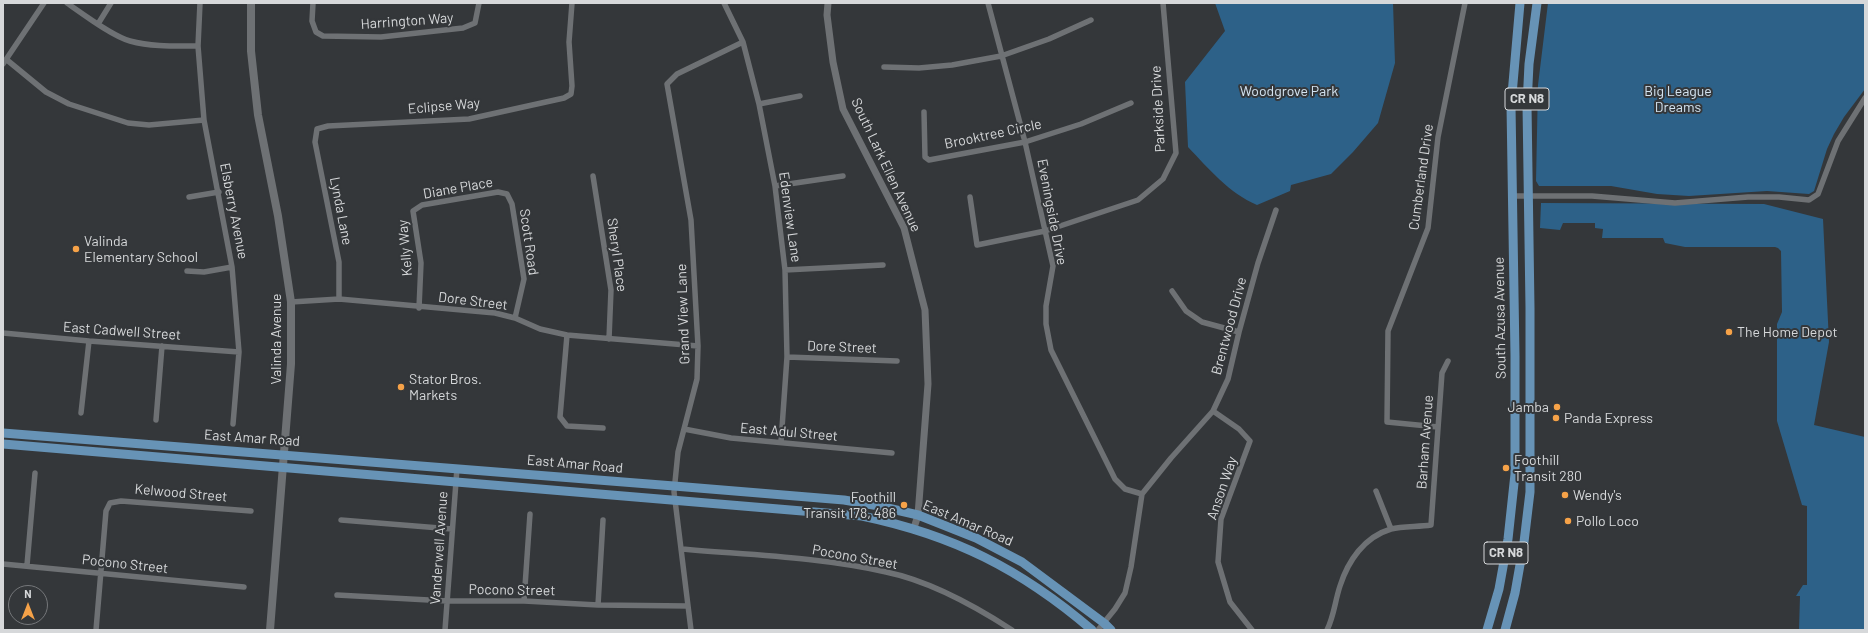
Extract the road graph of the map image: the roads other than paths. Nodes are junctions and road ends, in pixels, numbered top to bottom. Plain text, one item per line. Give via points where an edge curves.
1 (44, 3) edge
2 (67, 3) edge
3 (112, 3) edge
4 (200, 3) edge
5 (251, 3) edge
6 (313, 3) edge
7 (479, 3) edge
8 (572, 3) edge
9 (724, 3) edge
10 (828, 3) edge
11 (988, 3) edge
12 (1163, 3) edge
13 (1465, 3) edge
14 (1520, 3) edge
15 (1537, 3) edge
16 (1091, 20) dead end
17 (98, 24) junction
18 (743, 42) junction
19 (198, 46) junction
20 (1001, 56) junction
21 (5, 62) edge
22 (884, 67) dead end
23 (800, 96) dead end
24 (1865, 98) edge
25 (1131, 103) dead end
26 (759, 104) junction
27 (924, 112) dead end
28 (204, 120) junction
29 (317, 129) joint
30 (1025, 142) junction
31 (593, 176) dead end
32 (842, 176) dead end
33 (775, 186) junction
34 (219, 192) junction
35 (507, 194) joint
36 (1512, 196) junction
37 (1528, 196) junction
38 (189, 197) dead end
39 (970, 197) dead end
40 (1276, 210) dead end
41 (413, 211) joint
42 (1045, 231) junction
43 (883, 264) dead end
44 (232, 267) junction
45 (785, 270) junction
46 (187, 271) dead end
47 (1172, 291) dead end
48 (339, 300) junction
49 (291, 302) junction
50 (419, 308) junction
51 (516, 318) junction
52 (1239, 332) junction
53 (3, 333) edge
54 (567, 336) junction
55 (609, 339) junction
56 (89, 342) junction
57 (162, 346) junction
58 (698, 346) junction
59 (239, 352) junction
60 (787, 357) junction
61 (897, 361) dead end
62 (1448, 361) dead end
63 (1213, 411) junction
64 (81, 413) dead end
65 (156, 420) dead end
66 (232, 424) dead end
67 (1438, 427) junction
68 (603, 428) dead end
69 (684, 429) junction
70 (3, 432) edge
71 (781, 442) junction
72 (3, 444) edge
73 (892, 454) dead end
74 (284, 455) junction
75 (283, 466) junction
76 (457, 468) junction
77 (35, 474) dead end
78 (456, 481) junction
79 (674, 486) junction
80 (1376, 491) dead end
81 (1142, 494) junction
82 (674, 499) junction
83 (251, 511) dead end
84 (530, 514) dead end
85 (918, 516) junction
86 (341, 520) dead end
87 (603, 520) dead end
88 (914, 528) junction
89 (452, 529) junction
90 (1392, 529) junction
91 (681, 549) junction
92 (3, 564) edge
93 (27, 565) junction
94 (101, 573) junction
95 (244, 587) dead end
96 (337, 595) dead end
97 (447, 601) junction
98 (524, 601) junction
99 (598, 605) junction
100 (688, 606) junction
101 (1101, 626) edge
102 (96, 630) edge
103 (270, 630) edge
104 (445, 630) edge
105 (691, 630) edge
106 (1012, 630) edge
107 (1092, 630) edge
108 (1111, 630) edge
109 (1252, 630) edge
110 (1327, 630) edge
111 (1487, 630) edge
112 (1505, 630) edge

1 - 21 street
2 - 17 street
3 - 17 street
4 - 19 street, Elsberry Avenue
5 - 49 main road, Valinda Avenue via 251,51 258,115 278,216
6 - 7 street, Harrington Way via 312,21 316,32 323,36 381,37 463,28 475,23
8 - 29 street, Eclipse Way via 569,42 572,86 571,94 564,98 469,119 328,126
9 - 18 street, Edenview Lane
10 - 85 street, South Lark Ellen Avenue via 827,15 833,62 843,109 904,228 925,310 928,384
11 - 20 street, Eveningside Drive
12 - 42 street, Parkside Drive via 1176,153 1163,179 1138,200
13 - 67 street, Cumberland Drive via 1438,137 1428,228 1388,331 1387,422
14 - 36 main road, South Azusa Avenue / CR N8 via 1511,106
15 - 37 main road, South Azusa Avenue / CR N8 via 1527,91
16 - 20 street via 1049,40
17 - 19 street via 129,40 158,46
18 - 26 street, Edenview Lane
18 - 58 street, Grand View Lane via 677,74 667,84 691,220
19 - 28 street, Elsberry Avenue
20 - 22 street via 952,65
20 - 30 street, Eveningside Drive
21 - 28 street via 46,92 69,104 128,123 149,126
23 - 26 street
24 - 37 street via 1838,141 1818,194 1809,200 1748,196 1675,203 1592,196
25 - 30 street, Brooktree Circle via 1081,124
26 - 33 street, Edenview Lane
27 - 30 street, Brooktree Circle via 926,159
28 - 34 street, Elsberry Avenue
29 - 48 street, Lynda Lane via 314,142 339,262
30 - 42 street, Eveningside Drive
31 - 55 street, Sheryl Place via 611,290
32 - 33 street
33 - 45 street, Edenview Lane
34 - 38 street
34 - 44 street, Elsberry Avenue
35 - 41 street, Diane Place via 498,192 422,205
35 - 51 street, Scott Road via 512,204 524,279
36 - 37 street
36 - 111 main road, South Azusa Avenue / CR N8 via 1515,474 1507,546 1499,589
37 - 112 main road, South Azusa Avenue / CR N8 via 1530,492 1515,593
39 - 42 street, Parkside Drive via 977,245
40 - 52 street, Brentwood Drive
41 - 50 street, Kelly Way via 421,263
42 - 81 street, Eveningside Drive via 1053,266 1046,312 1051,350 1115,479 1125,489
43 - 45 street
44 - 46 street via 204,272
44 - 59 street, Elsberry Avenue
45 - 60 street, Edenview Lane
47 - 52 street via 1186,311 1202,322
48 - 49 street, Dore Street
48 - 50 street, Dore Street
49 - 74 main road, Valinda Avenue via 291,364
50 - 51 street, Dore Street via 495,313
51 - 54 street, Dore Street via 540,329
52 - 63 street, Brentwood Drive via 1228,379
53 - 56 street, East Cadwell Street
54 - 55 street, Dore Street
54 - 68 street via 560,417 567,426
55 - 58 street, Dore Street
56 - 57 street, East Cadwell Street
56 - 64 street
57 - 59 street, East Cadwell Street
57 - 65 street
58 - 69 street, Grand View Lane via 697,379
59 - 66 street, Elsberry Avenue
60 - 61 street, Dore Street
60 - 71 street, Edenview Lane
62 - 67 street, Barham Avenue via 1442,373
63 - 81 street, Brentwood Drive
63 - 109 street, Anson Way via 1239,429 1250,441 1221,519 1218,562 1230,602
67 - 90 street, Barham Avenue via 1430,525
69 - 71 street, East Adul Street via 731,438
69 - 79 street, Grand View Lane
70 - 74 main road, East Amar Road
71 - 73 street, East Adul Street
72 - 75 main road, East Amar Road
74 - 75 main road, Valinda Avenue
74 - 76 main road, East Amar Road
75 - 78 main road, East Amar Road
75 - 103 main road, Valinda Avenue
76 - 78 street, Vanderwell Avenue
76 - 79 main road, East Amar Road
77 - 93 street
78 - 82 main road, East Amar Road
78 - 89 street, Vanderwell Avenue
79 - 82 street, Grand View Lane
79 - 85 main road, East Amar Road via 844,500
80 - 90 street
81 - 101 street via 1125,593
82 - 88 main road, East Amar Road via 847,514
82 - 91 street, Grand View Lane
83 - 94 street, Kelwood Street via 121,501 110,503 106,511
84 - 98 street
85 - 88 street, South Lark Ellen Avenue
85 - 101 main road, East Amar Road via 976,538 1022,562
86 - 89 street
87 - 99 street
88 - 107 main road, East Amar Road via 957,544 1012,571 1044,591
89 - 97 street, Vanderwell Avenue
90 - 110 street via 1374,537 1357,551 1346,569 1333,618
91 - 100 street, Grand View Lane
91 - 106 street, Pocono Street via 830,562 887,572 979,608
92 - 93 street, Pocono Street
93 - 94 street, Pocono Street
94 - 95 street, Pocono Street
94 - 102 street
96 - 97 street, Pocono Street
97 - 98 street, Pocono Street
97 - 104 street, Vanderwell Avenue
98 - 99 street, Pocono Street
99 - 100 street, Pocono Street
100 - 105 street, Grand View Lane
101 - 108 main road, East Amar Road

